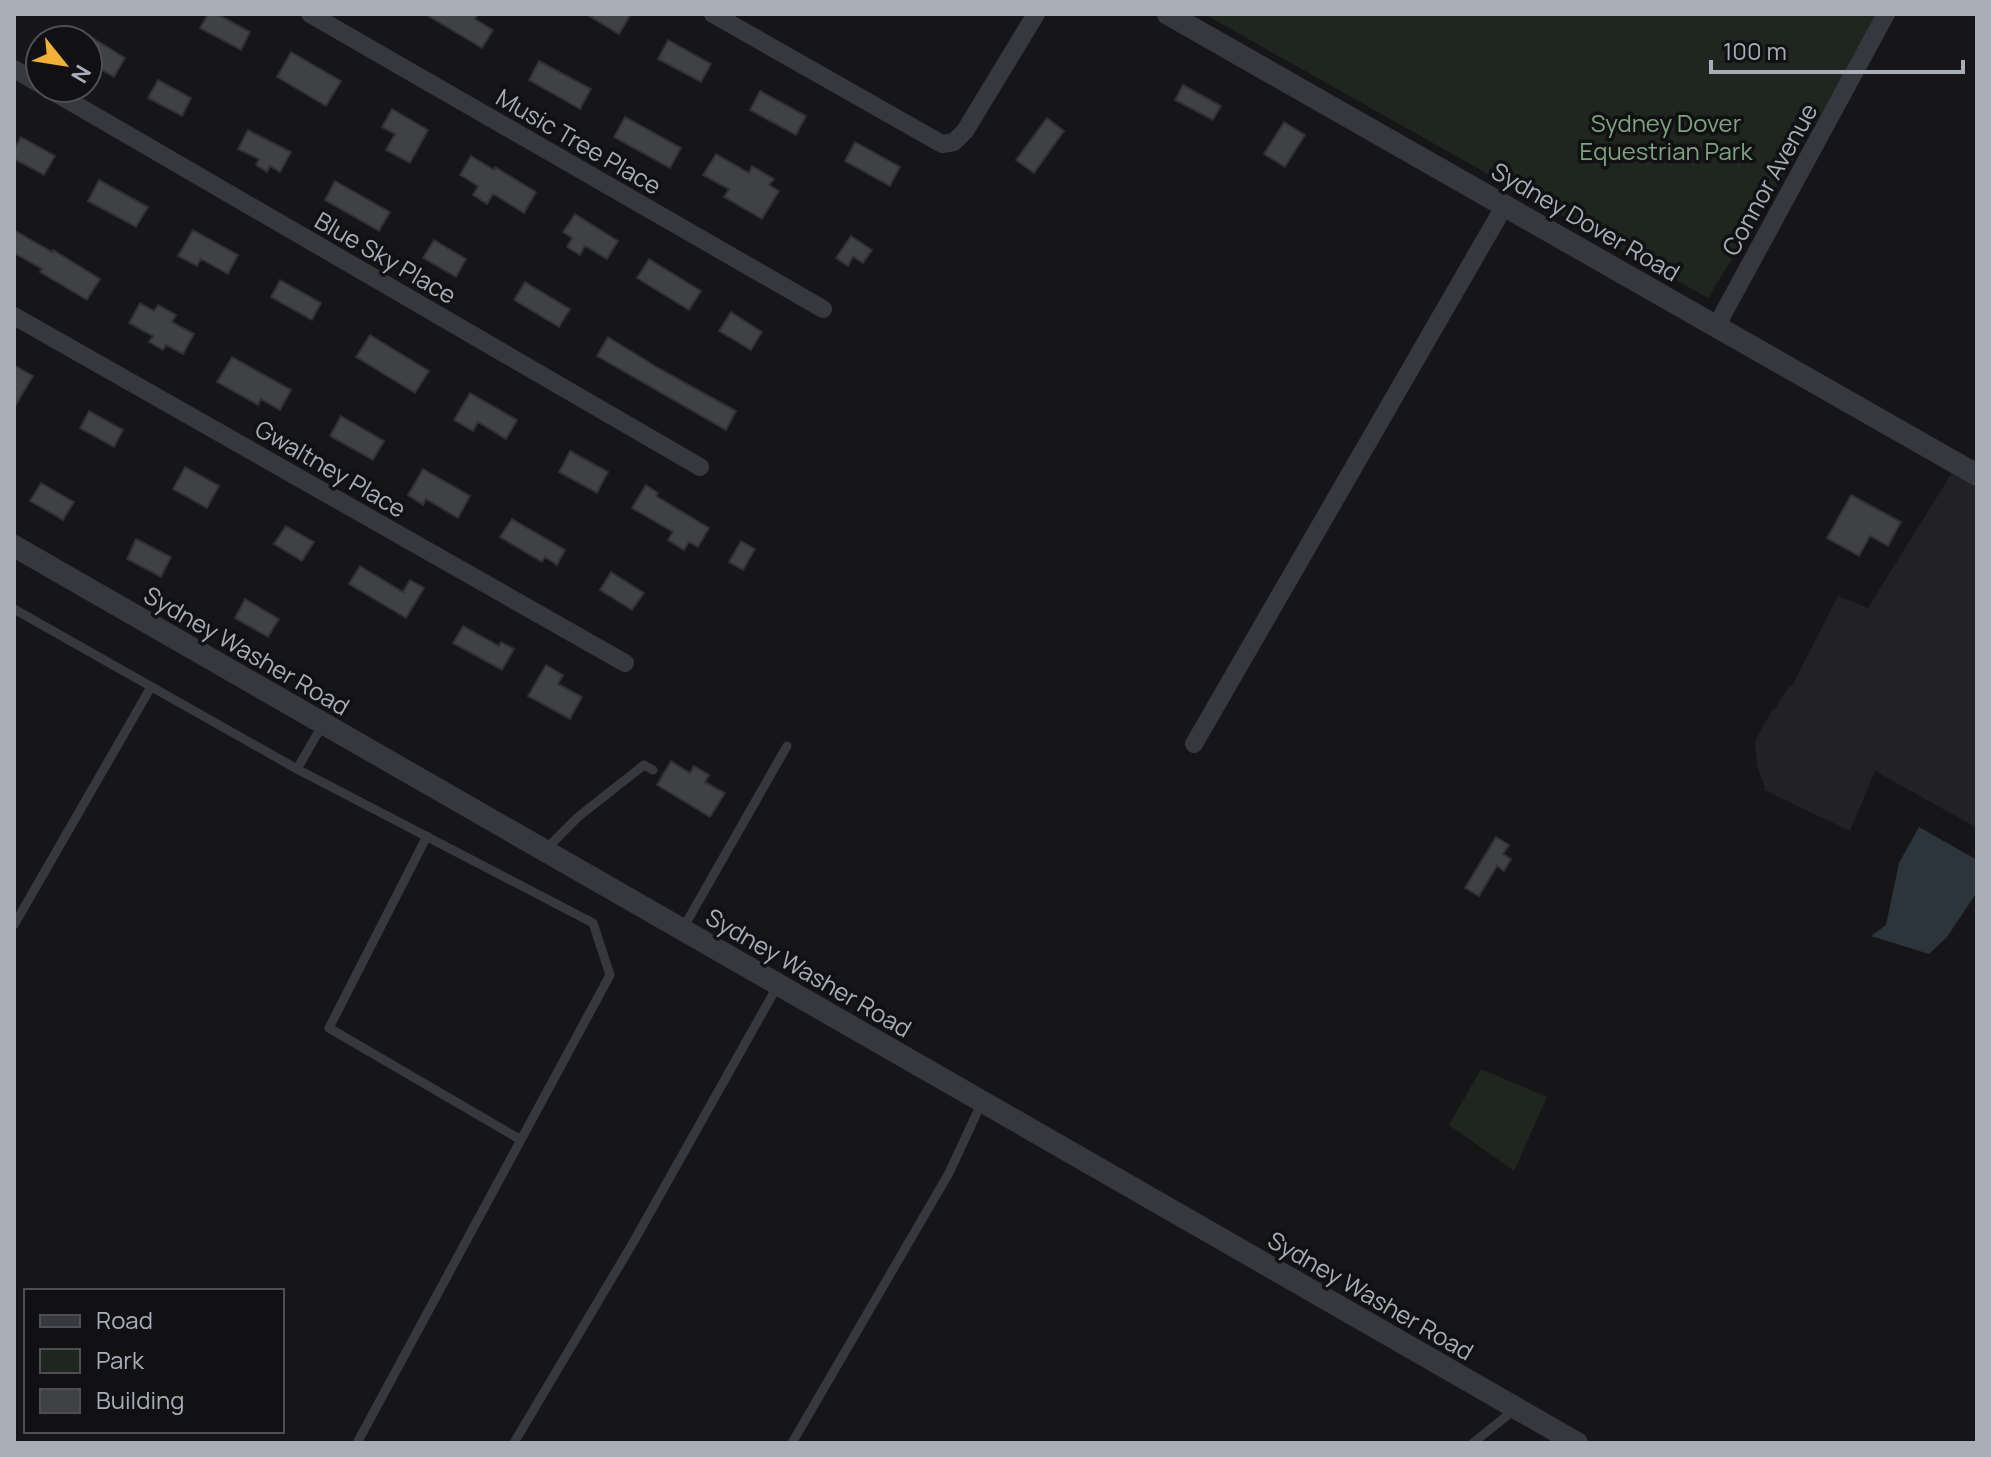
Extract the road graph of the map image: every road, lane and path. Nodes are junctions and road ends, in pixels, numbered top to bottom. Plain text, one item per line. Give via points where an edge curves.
1 (310, 14) edge
2 (713, 14) edge
3 (1036, 14) edge
4 (1168, 14) edge
5 (1886, 14) edge
6 (75, 104) edge
7 (1505, 205) junction
8 (823, 309) dead end
9 (14, 316) edge
10 (1717, 325) junction
11 (700, 467) dead end
12 (1977, 475) edge
13 (14, 546) edge
14 (14, 609) edge
15 (625, 663) dead end
16 (151, 687) junction
17 (323, 724) junction
18 (1194, 744) dead end
19 (787, 746) dead end
20 (297, 769) junction
21 (653, 770) dead end
22 (427, 836) junction
23 (545, 851) junction
24 (14, 925) edge
25 (682, 930) junction
26 (778, 985) junction
27 (982, 1102) junction
28 (521, 1140) junction
29 (1516, 1408) junction
30 (515, 1441) dead end
31 (357, 1443) edge
32 (792, 1443) edge
33 (1473, 1443) edge
34 (1577, 1443) edge

1 - 8 street, Music Tree Place
2 - 3 street via 942,144 954,142 965,131
4 - 7 street, Sydney Dover Road
5 - 10 street, Connor Avenue
6 - 11 street, Blue Sky Place
7 - 10 street, Sydney Dover Road
7 - 18 street
9 - 15 street, Gwaltney Place
10 - 12 street, Sydney Dover Road
13 - 17 street, Sydney Washer Road
14 - 16 lane
16 - 20 lane
16 - 24 lane
17 - 20 lane
17 - 23 street, Sydney Washer Road
19 - 25 lane
20 - 22 lane
21 - 23 lane via 644,765 578,817
22 - 28 lane via 593,923 610,975
22 - 28 lane via 329,1028
23 - 25 street, Sydney Washer Road
25 - 26 street, Sydney Washer Road
26 - 27 street, Sydney Washer Road
26 - 30 lane
27 - 29 street, Sydney Washer Road
27 - 32 lane via 949,1173
28 - 31 lane
29 - 33 lane
29 - 34 street, Sydney Washer Road

